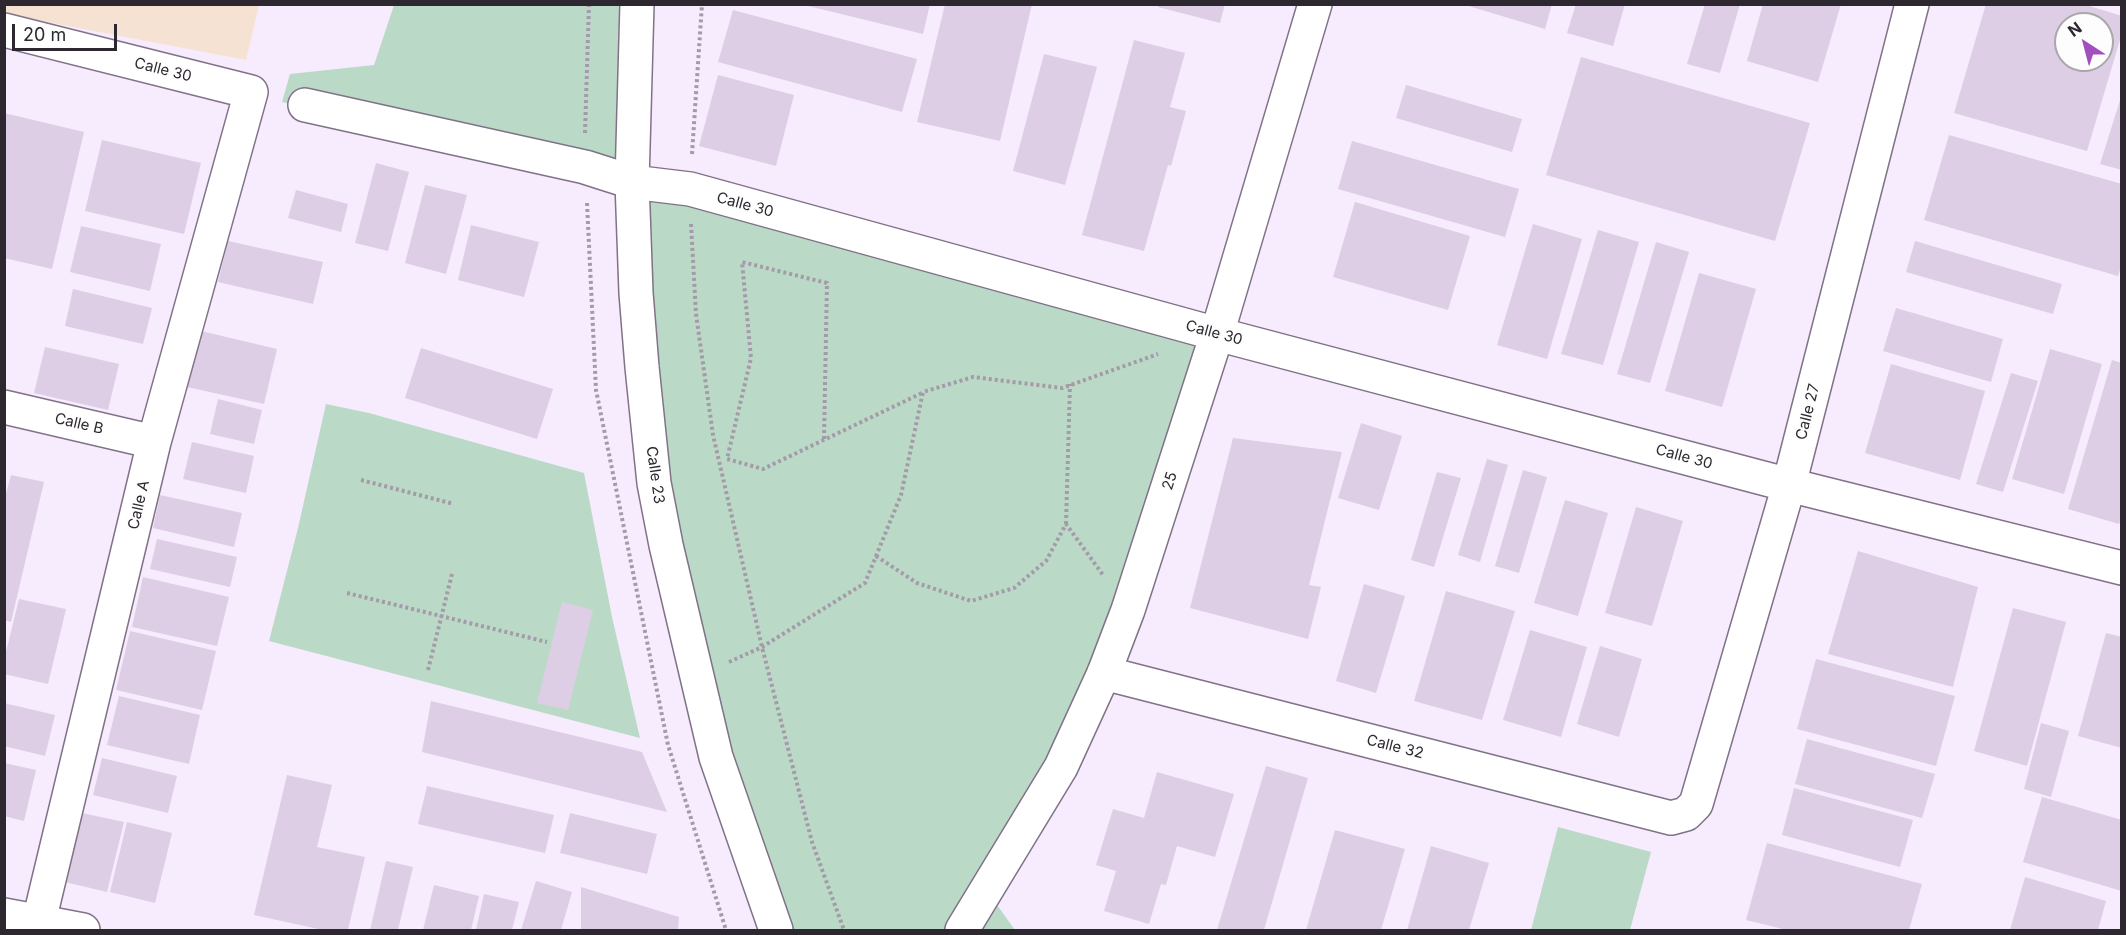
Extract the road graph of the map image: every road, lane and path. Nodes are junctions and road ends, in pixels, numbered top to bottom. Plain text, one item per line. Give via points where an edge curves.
1 (637, 4) edge
2 (702, 4) edge
3 (1315, 4) edge
4 (1912, 4) edge
5 (4, 30) edge
6 (251, 92) joint
7 (305, 105) dead end
8 (632, 182) junction
9 (690, 189) junction
10 (1217, 334) junction
11 (1161, 353) dead end
12 (1070, 384) junction
13 (923, 392) junction
14 (4, 406) edge
15 (824, 439) junction
16 (154, 442) junction
17 (361, 480) dead end
18 (1789, 485) junction
19 (454, 504) dead end
20 (1066, 524) junction
21 (876, 556) junction
22 (2121, 568) edge
23 (453, 574) dead end
24 (347, 593) dead end
25 (1128, 610) junction
26 (441, 616) junction
27 (547, 642) dead end
28 (762, 646) junction
29 (428, 670) dead end
30 (1104, 673) junction
31 (1686, 814) joint
32 (4, 915) edge
33 (39, 921) junction
34 (83, 930) edge
35 (776, 930) edge
36 (844, 930) edge
37 (962, 930) edge

1 - 8 street, Calle 23
2 - 9 path
3 - 10 street, 25
4 - 18 street, Calle 27
5 - 6 street, Calle 30
6 - 16 street, Calle A
7 - 8 street, Calle 30 via 585,166
8 - 9 street, Calle 30
8 - 35 street, Calle 23 via 636,293 654,483 716,757
9 - 10 street, Calle 30
9 - 28 path via 696,314 713,435
10 - 18 street, Calle 30
10 - 25 street, 25
11 - 12 path
12 - 13 path via 1062,388 974,377
12 - 20 path
13 - 15 path
13 - 21 path via 901,495
14 - 16 street, Calle B
15 - 15 path via 763,469 727,459 751,357 742,262 827,283
16 - 33 street, Calle A
17 - 19 path
18 - 22 street, Calle 30
18 - 31 street, Calle 27 via 1696,804
20 - 21 path via 1046,561 1014,588 970,601 917,583
20 - 25 path
21 - 28 path via 865,583
23 - 26 path
24 - 26 path
25 - 30 street, 25
26 - 27 path
26 - 29 path
28 - 36 path via 812,842
30 - 31 street, Calle 32 via 1671,818
30 - 37 street, 25 via 1061,767
32 - 33 street
33 - 34 street

